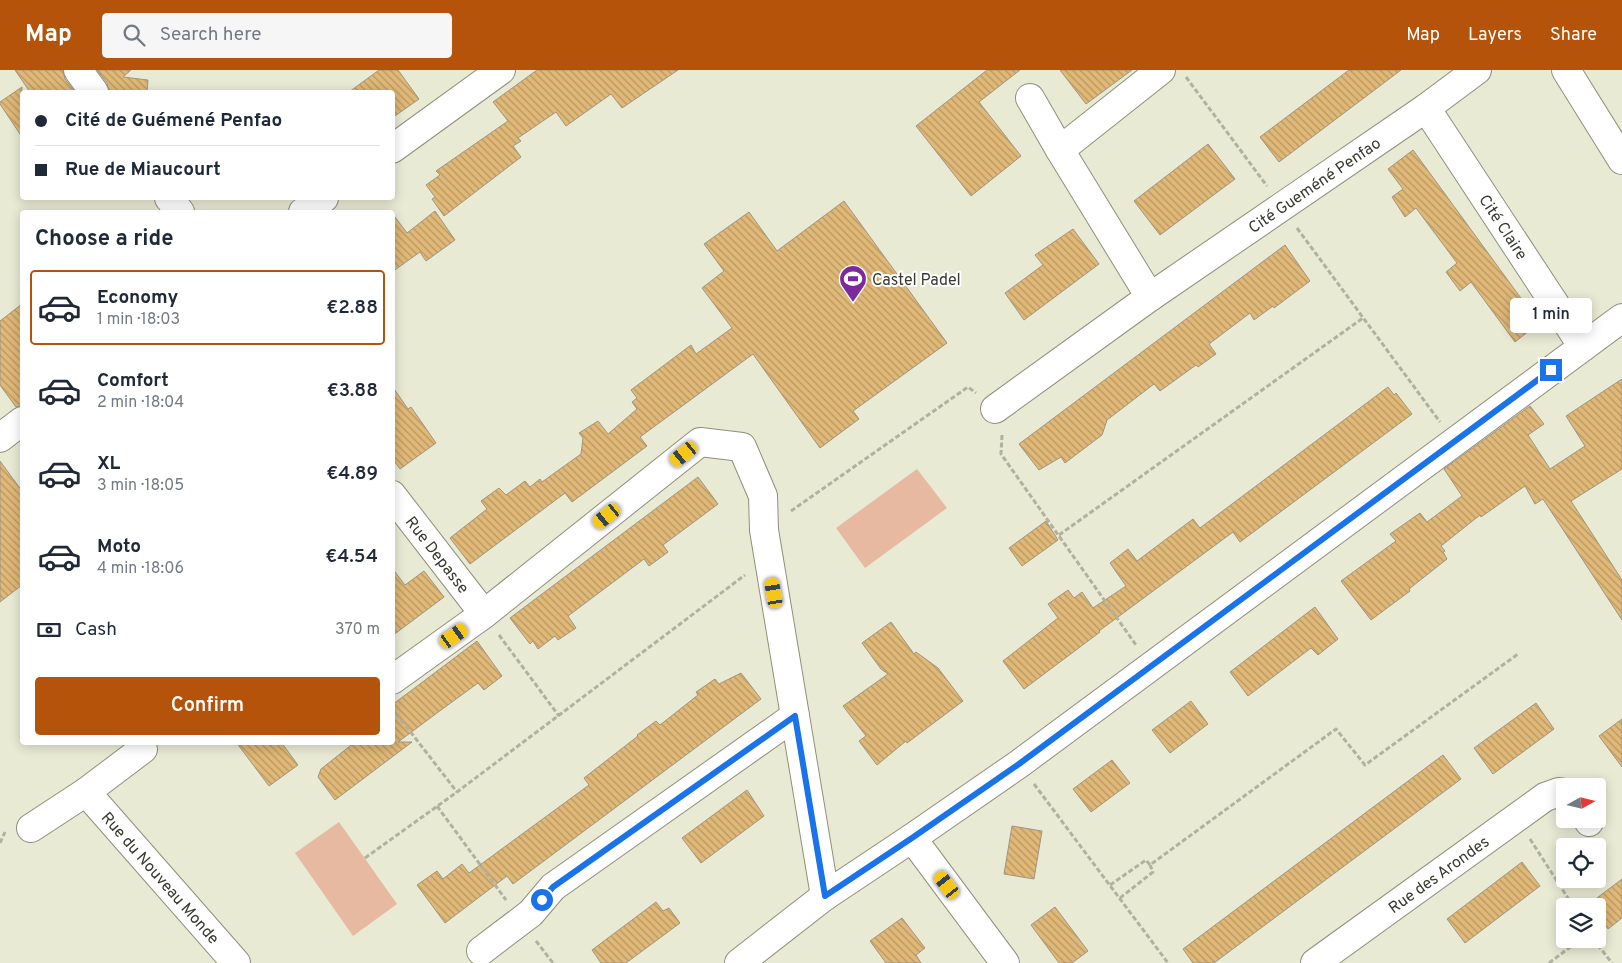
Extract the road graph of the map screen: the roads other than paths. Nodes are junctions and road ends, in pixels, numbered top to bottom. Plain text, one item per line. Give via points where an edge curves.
1 (78, 70) edge
2 (501, 70) edge
3 (1161, 70) edge
4 (1477, 70) edge
5 (1566, 70) edge
6 (93, 90) edge
7 (1030, 98) dead end
8 (1426, 108) junction
9 (395, 147) edge
10 (1060, 150) junction
11 (1622, 160) edge
12 (321, 200) edge
13 (306, 210) edge
14 (1150, 297) junction
15 (1622, 318) edge
16 (1583, 347) junction
17 (995, 409) road end
18 (20, 423) edge
19 (0, 438) edge
20 (395, 498) edge
21 (484, 614) junction
22 (395, 678) edge
23 (795, 716) junction
24 (142, 749) dead end
25 (86, 792) junction
26 (1556, 793) edge
27 (31, 828) dead end
28 (912, 838) junction
29 (825, 896) junction
30 (481, 951) dead end
31 (236, 963) edge
32 (739, 963) edge
33 (1005, 963) edge
34 (1315, 963) edge

1 - 6 street
2 - 9 street
3 - 10 street
4 - 8 street, Cité Gueméné Penfao
5 - 11 street
7 - 10 street
8 - 14 street, Cité Gueméné Penfao
8 - 16 street, Cité Claire
10 - 14 street
12 - 13 street
14 - 17 street, Cité Gueméné Penfao
15 - 16 street
16 - 28 street via 1019,764
18 - 19 street
20 - 21 street, Rue Depasse
21 - 22 street
21 - 23 street via 700,442 742,447 763,496 768,558
23 - 29 street
23 - 30 street via 553,887 531,913
24 - 25 street
25 - 27 street
25 - 31 street, Rue du Nouveau Monde
26 - 34 street, Rue des Arondes
28 - 29 street
28 - 33 street
29 - 32 street

